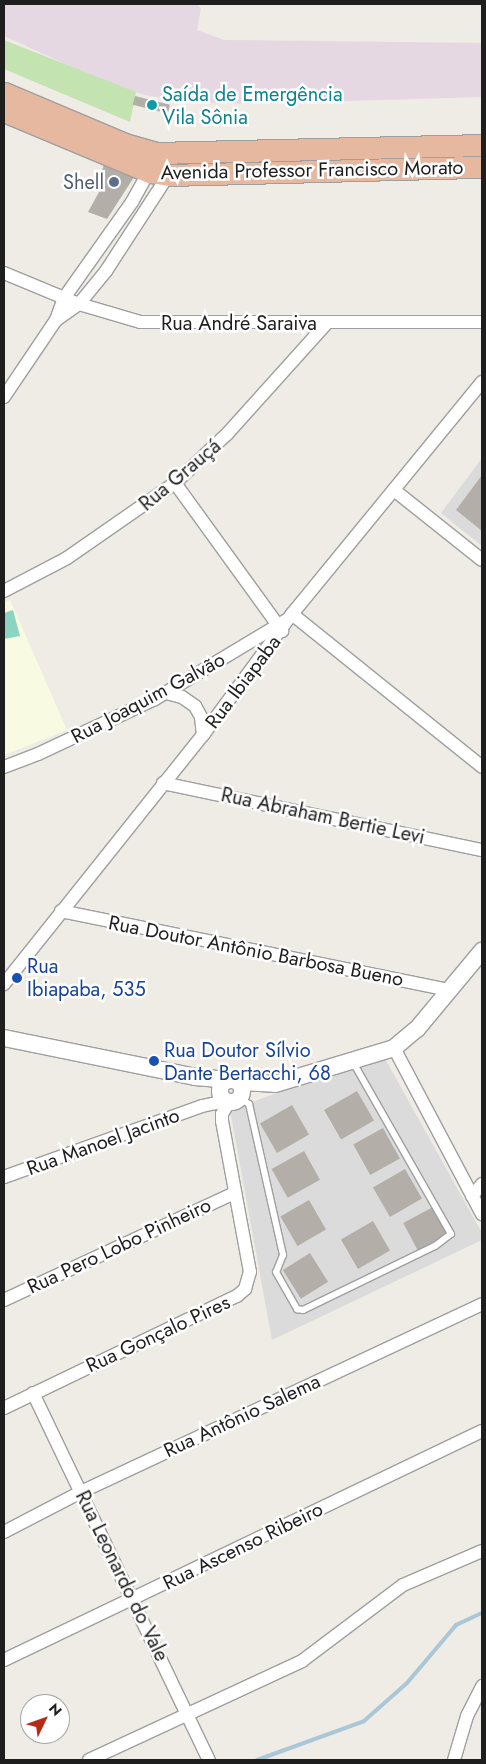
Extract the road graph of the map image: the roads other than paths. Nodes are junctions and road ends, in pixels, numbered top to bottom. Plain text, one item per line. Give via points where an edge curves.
1 (4, 93) edge
2 (4, 111) edge
3 (482, 145) edge
4 (158, 167) junction
5 (482, 167) edge
6 (4, 273) edge
7 (64, 298) junction
8 (79, 304) junction
9 (56, 320) junction
10 (482, 322) edge
11 (327, 323) junction
12 (482, 382) edge
13 (4, 397) edge
14 (175, 483) junction
15 (394, 490) junction
16 (482, 560) edge
17 (4, 591) edge
18 (285, 623) junction
19 (166, 693) junction
20 (203, 735) junction
21 (4, 766) edge
22 (482, 767) edge
23 (163, 783) junction
24 (482, 850) edge
25 (61, 911) junction
26 (482, 951) edge
27 (10, 968) edge
28 (4, 984) edge
29 (451, 990) junction
30 (4, 1038) edge
31 (394, 1048) junction
32 (353, 1061) junction
33 (229, 1093) junction
34 (4, 1177) edge
35 (482, 1184) edge
36 (235, 1193) junction
37 (472, 1196) junction
38 (482, 1214) edge
39 (4, 1300) edge
40 (482, 1304) edge
41 (33, 1393) junction
42 (4, 1408) edge
43 (482, 1431) edge
44 (81, 1492) junction
45 (4, 1532) edge
46 (482, 1551) edge
47 (132, 1598) junction
48 (4, 1660) edge
49 (482, 1686) edge
50 (188, 1713) junction
51 (89, 1760) edge
52 (209, 1760) edge
53 (454, 1760) edge

1 - 4 highway, Avenida Professor Francisco Morato via 125,144
2 - 4 highway, Avenida Professor Francisco Morato
3 - 4 highway, Avenida Professor Francisco Morato via 179,154
4 - 5 highway, Avenida Professor Francisco Morato
4 - 7 street
4 - 8 street via 106,271
6 - 7 street, Rua André Saraiva
7 - 8 street, Rua André Saraiva
7 - 9 street
8 - 9 street
8 - 11 street, Rua André Saraiva via 140,322
9 - 13 street
10 - 11 street, Rua André Saraiva
11 - 14 street, Rua Grauçá via 227,434
12 - 15 street, Rua Ibiapaba
14 - 17 street, Rua Grauçá via 67,558
14 - 18 street
15 - 16 street
15 - 18 street, Rua Ibiapaba
18 - 19 street, Rua Joaquim Galvão
18 - 20 street, Rua Ibiapaba
18 - 22 street
19 - 20 street via 182,697 195,706 201,717
19 - 21 street, Rua Joaquim Galvão via 38,754
20 - 23 street, Rua Ibiapaba
23 - 24 street, Rua Abraham Bertie Levi
23 - 25 street, Rua Ibiapaba
25 - 27 street, Rua Ibiapaba
25 - 29 street, Rua Doutor Antônio Barbosa Bueno
26 - 29 street
27 - 28 street, Rua Ibiapaba
29 - 31 street via 417,1029
30 - 33 street via 195,1077
31 - 32 street
31 - 37 street
32 - 33 street via 275,1084
32 - 33 lane via 451,1234 435,1246 303,1310 297,1309 276,1272 283,1255 249,1104
33 - 34 street, Rua Manoel Jacinto via 202,1106
33 - 36 street, Rua Gonçalo Pires via 222,1121
35 - 37 street
36 - 39 street, Rua Pero Lobo Pinheiro
36 - 41 street, Rua Gonçalo Pires via 250,1272 245,1289 237,1296
37 - 38 street
40 - 44 street, Rua Antônio Salema
41 - 42 street, Rua Gonçalo Pires
41 - 44 street, Rua Leonardo do Vale
43 - 47 street, Rua Ascenso Ribeiro
44 - 45 street, Rua Antônio Salema
44 - 47 street, Rua Leonardo do Vale
46 - 50 street via 403,1585 302,1661
47 - 48 street, Rua Ascenso Ribeiro
47 - 50 street, Rua Leonardo do Vale
49 - 53 street via 467,1716
50 - 51 street
50 - 52 street, Rua Leonardo do Vale

